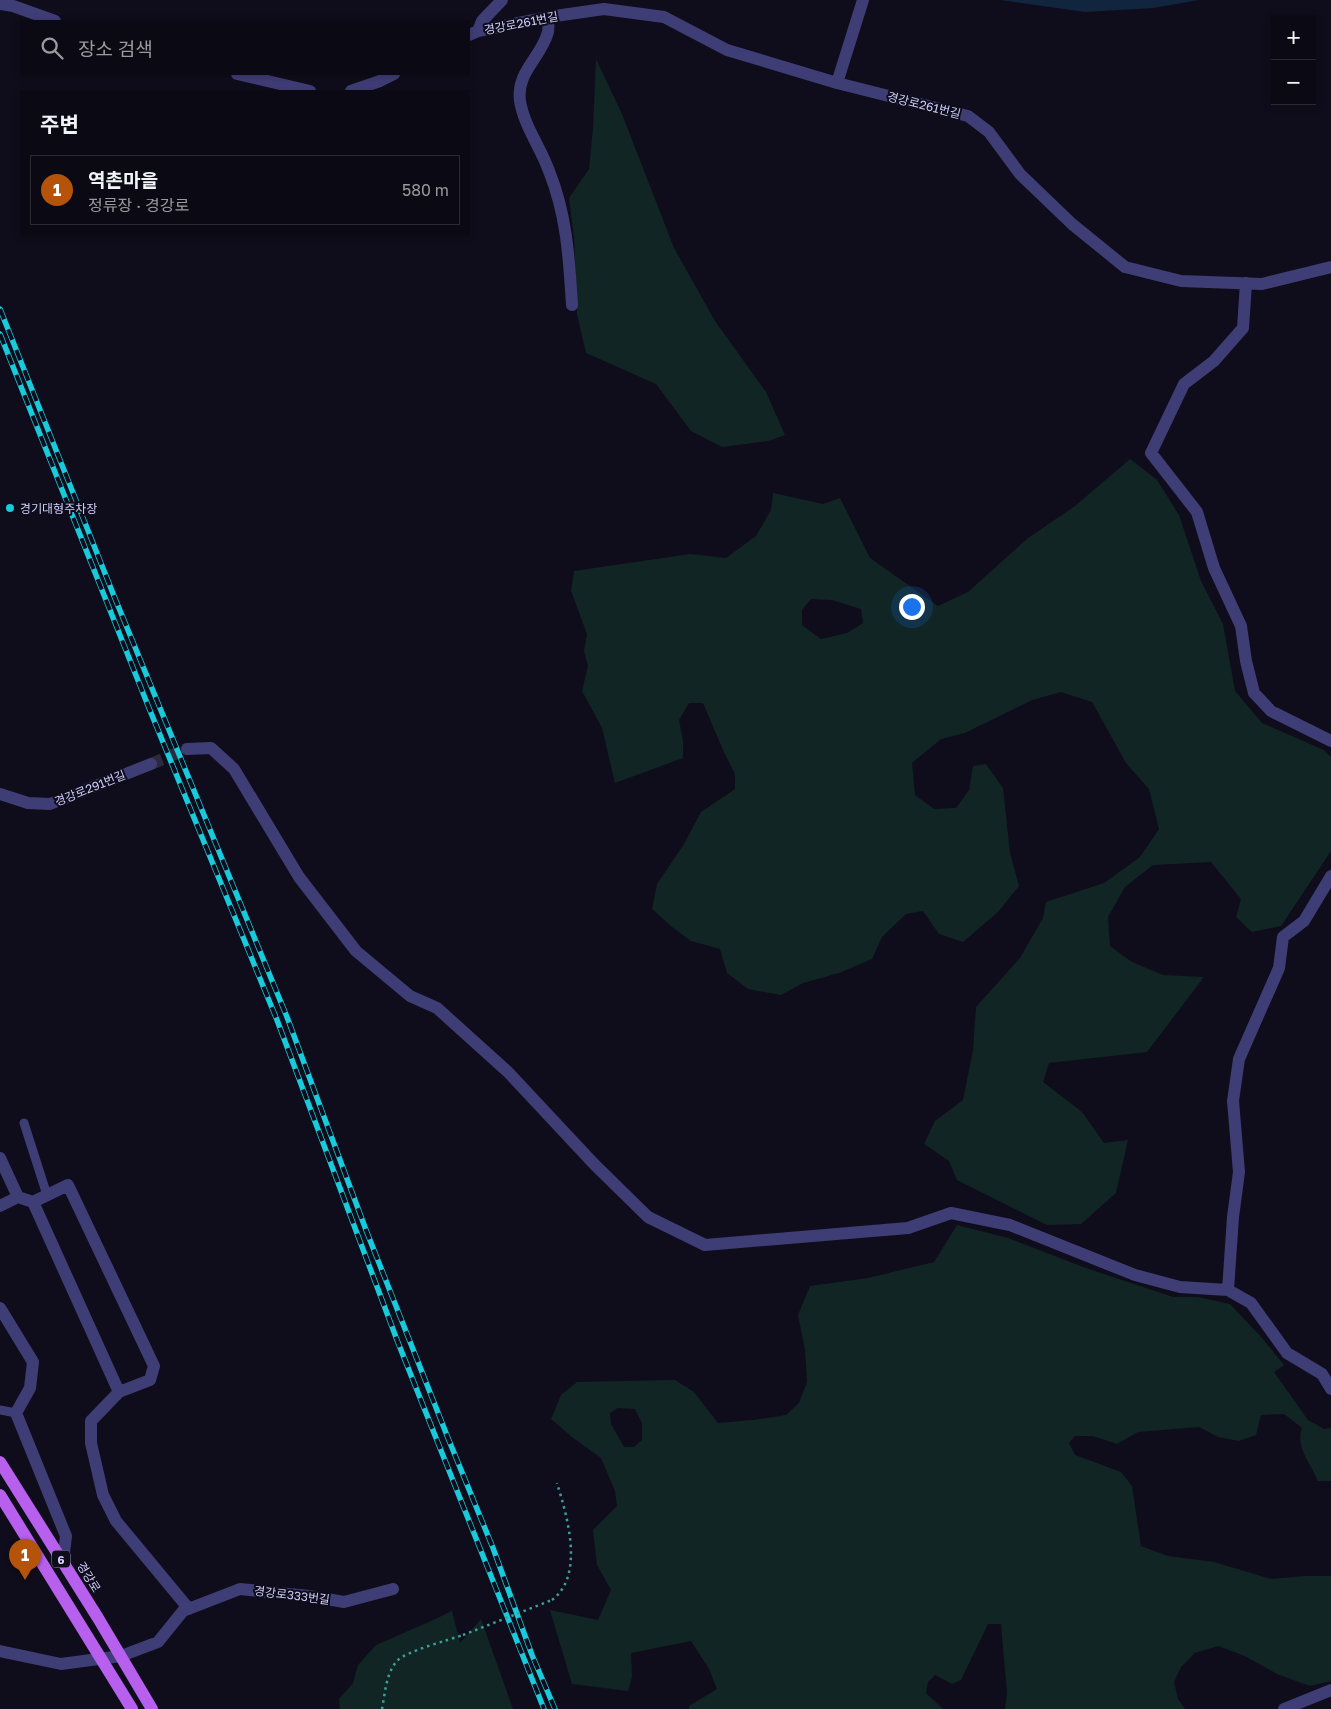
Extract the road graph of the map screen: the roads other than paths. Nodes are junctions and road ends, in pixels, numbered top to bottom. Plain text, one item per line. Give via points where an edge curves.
1 (502, 0) edge
2 (863, 0) edge
3 (0, 4) edge
4 (548, 17) junction
5 (53, 20) edge
6 (473, 33) edge
7 (241, 75) edge
8 (392, 75) edge
9 (837, 83) junction
10 (306, 90) edge
11 (354, 90) edge
12 (1331, 267) edge
13 (1246, 284) junction
14 (572, 306) dead end
15 (1331, 741) edge
16 (187, 749) tunnel mouth
17 (151, 764) tunnel mouth
18 (0, 794) edge
19 (1331, 876) edge
20 (24, 1124) dead end
21 (0, 1158) edge
22 (47, 1195) junction
23 (18, 1198) junction
24 (33, 1202) junction
25 (0, 1206) edge
26 (1228, 1290) junction
27 (0, 1308) edge
28 (1331, 1389) edge
29 (119, 1392) junction
30 (0, 1410) edge
31 (16, 1413) junction
32 (0, 1462) edge
33 (0, 1495) edge
34 (63, 1561) junction
35 (393, 1589) dead end
36 (189, 1609) junction
37 (0, 1651) edge
38 (121, 1656) junction
39 (102, 1659) junction
40 (1331, 1690) edge
41 (132, 1709) edge
42 (152, 1709) edge
43 (1284, 1709) edge

1 - 6 street
2 - 9 street
3 - 5 street
4 - 6 street, 경강로261번길
4 - 9 street, 경강로261번길 via 604,9 664,17 727,50
4 - 14 street via 548,31 540,50 520,83 520,101 549,171 566,228
7 - 10 street
8 - 11 street
9 - 13 street, 경강로261번길 via 968,116 989,132 1020,174 1072,224 1125,266 1181,282
12 - 13 street, 경강로261번길 via 1262,284
13 - 15 street via 1243,328 1214,361 1184,384 1151,453 1197,512 1214,568 1241,626 1254,693 1271,711
16 - 26 street via 211,748 234,769 299,877 356,951 410,996 437,1008 508,1072 648,1217 705,1245 908,1228 951,1213 1010,1225 1135,1275 1180,1287
17 - 18 street, 경강로291번길 via 50,804 28,803
19 - 26 street via 1304,921 1283,937 1279,968 1239,1059 1233,1101 1239,1172
20 - 22 lane
21 - 23 street
22 - 24 street
22 - 29 street via 68,1185 154,1366 150,1380
23 - 24 street
23 - 25 street
24 - 29 street
26 - 28 street via 1251,1303 1287,1353 1322,1374
27 - 31 street via 33,1362 30,1388
29 - 36 street via 91,1422 91,1443 103,1496 116,1521
30 - 31 lane
31 - 34 street via 66,1536
32 - 34 main road, 경강로 / 6
33 - 39 main road, 6
34 - 38 main road, 경강로 / 6
35 - 36 street, 경강로333번길 via 344,1602 240,1589
36 - 38 street, 경강로333번길 via 182,1611 158,1642
37 - 39 street, 경강로333번길 via 61,1664
38 - 39 street, 경강로333번길
38 - 42 main road, 경강로 / 6
39 - 41 main road, 6
40 - 43 street

